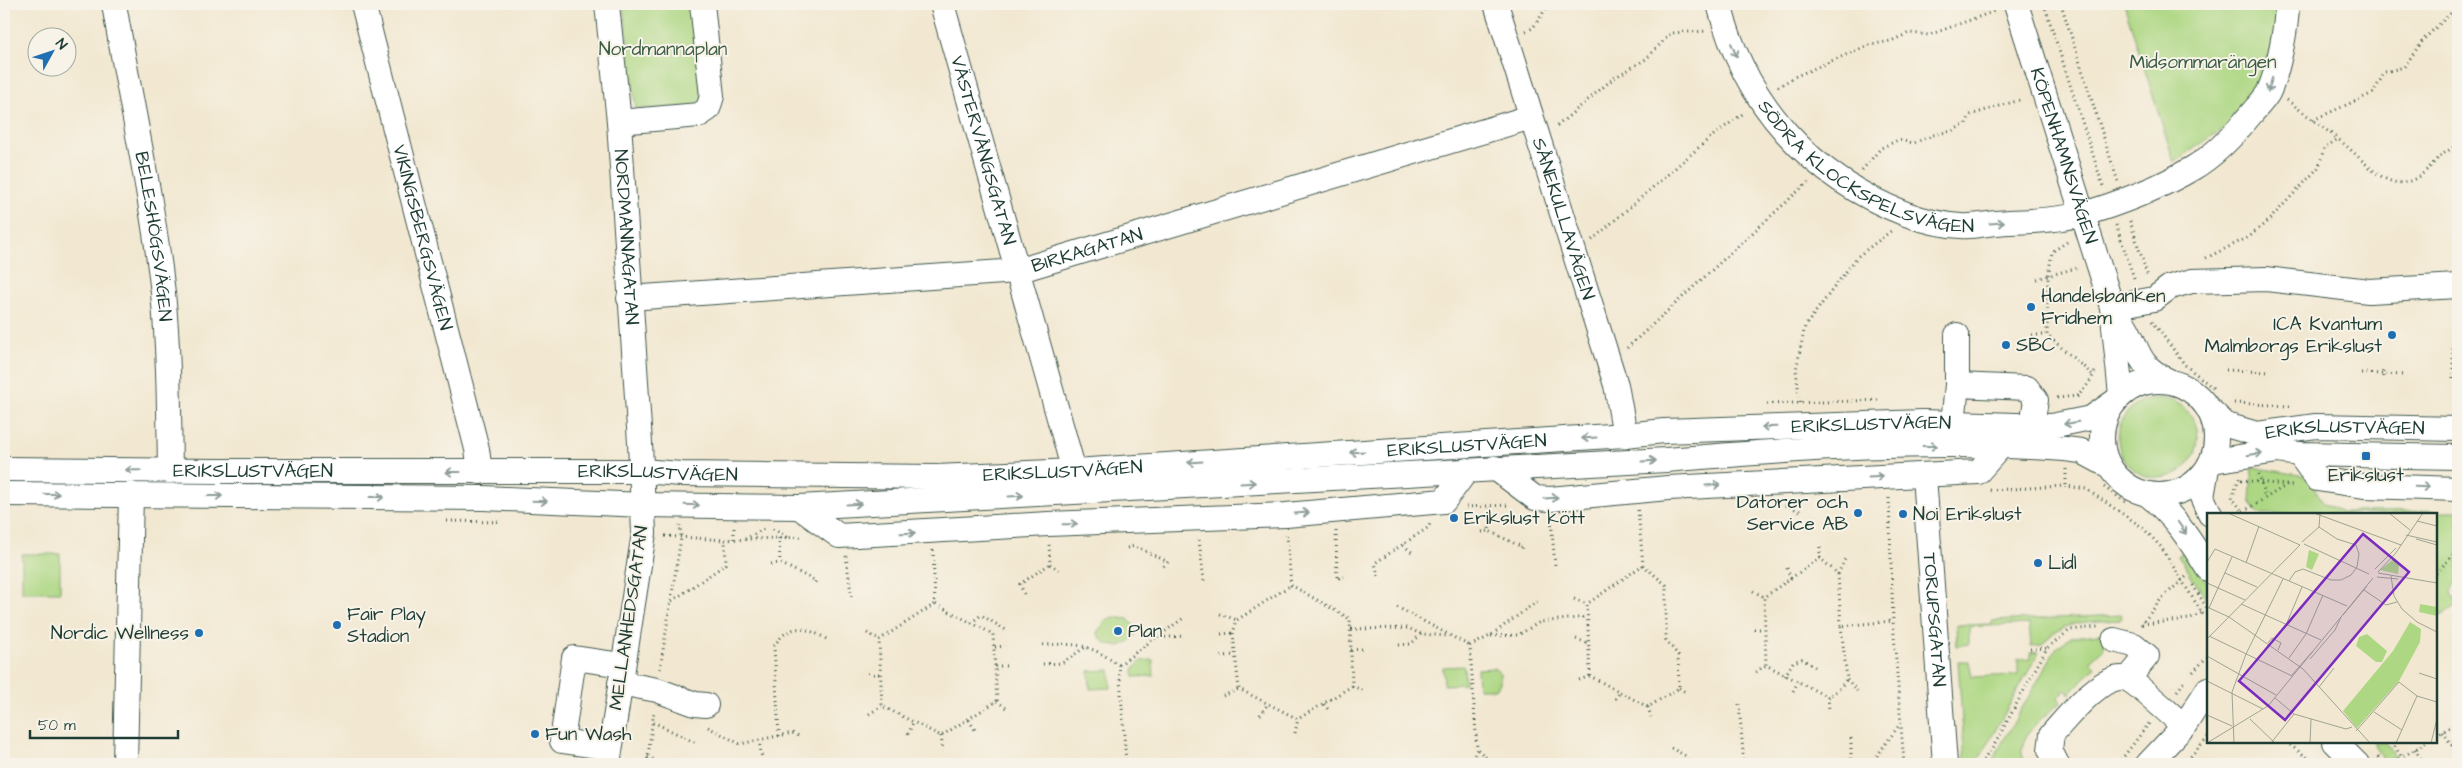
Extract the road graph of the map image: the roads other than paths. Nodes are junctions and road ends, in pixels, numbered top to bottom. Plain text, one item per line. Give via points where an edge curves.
1 (114, 4) edge
2 (364, 4) edge
3 (607, 4) edge
4 (702, 4) edge
5 (942, 4) edge
6 (1496, 4) edge
7 (1719, 4) edge
8 (2287, 4) edge
9 (2005, 8) edge
10 (1531, 117) junction
11 (619, 122) junction
12 (2082, 214) junction
13 (1017, 270) junction
14 (2458, 286) edge
15 (630, 298) junction
16 (2112, 308) junction
17 (1957, 335) dead end
18 (2177, 373) junction
19 (1957, 385) junction
20 (2117, 398) junction
21 (2217, 399) junction
22 (1953, 422) junction
23 (2032, 425) junction
24 (2458, 429) edge
25 (2285, 431) junction
26 (1625, 435) junction
27 (2000, 446) junction
28 (2299, 454) junction
29 (2348, 455) junction
30 (2458, 457) edge
31 (2209, 467) junction
32 (1495, 468) junction
33 (4, 469) edge
34 (642, 470) junction
35 (1467, 470) junction
36 (170, 471) junction
37 (1074, 471) junction
38 (480, 472) junction
39 (2104, 474) junction
40 (1924, 476) junction
41 (2458, 488) edge
42 (4, 494) edge
43 (131, 494) junction
44 (2138, 499) junction
45 (643, 505) junction
46 (798, 507) junction
47 (2210, 513) edge
48 (2198, 573) edge
49 (2126, 632) road end
50 (621, 674) junction
51 (2128, 679) junction
52 (2207, 691) edge
53 (2207, 709) edge
54 (706, 716) road end
55 (2184, 726) junction
56 (2337, 743) edge
57 (2348, 743) edge
58 (609, 756) edge
59 (126, 764) edge
60 (1945, 764) edge
61 (2057, 764) edge
62 (2148, 764) edge
63 (2357, 764) edge

1 - 36 street, BELESHÖGSVÄGEN via 148,185 163,293
2 - 38 street, VIKINGSBERGSVÄGEN
3 - 11 street, NORDMANNAGATAN
4 - 11 street via 712,96 708,109 699,115
5 - 13 street, VÄSTERVÅNGSGATAN
6 - 10 street, SÅNEKULLAVÄGEN
7 -> 12 street, SÖDRA KLOCKSPELSVÄGEN via 1741,66 1765,106 1800,150 1851,187 1908,214 1961,226
8 -> 12 street, SÖDRA KLOCKSPELSVÄGEN via 2286,24 2268,93 2235,134 2195,167 2164,184
9 - 12 street, KÖPENHAMNSVÄGEN
10 - 13 street, BIRKAGATAN
10 - 26 street, SÅNEKULLAVÄGEN via 1610,364
11 - 15 street, NORDMANNAGATAN
12 - 16 street, KÖPENHAMNSVÄGEN
13 - 15 street, BIRKAGATAN
13 - 37 street, VÄSTERVÅNGSGATAN
14 - 16 street via 2369,291 2266,280 2192,281 2170,287 2154,298
15 - 34 street, NORDMANNAGATAN
16 - 18 street, KÖPENHAMNSVÄGEN via 2153,373
16 - 20 street, KÖPENHAMNSVÄGEN
17 - 19 street
18 - 20 street, KÖPENHAMNSVÄGEN via 2136,385
18 - 21 street, KÖPENHAMNSVÄGEN via 2192,391
19 - 22 street
19 - 23 street via 2027,388 2036,400
20 -> 23 street, ERIKSLUSTVÄGEN via 2084,420 2051,426
20 - 39 street, KÖPENHAMNSVÄGEN via 2105,418 2102,437
21 - 25 street, ERIKSLUSTVÄGEN via 2226,425 2257,434
21 - 31 street, KÖPENHAMNSVÄGEN via 2216,444
22 - 23 street, ERIKSLUSTVÄGEN
22 -> 26 street, ERIKSLUSTVÄGEN via 1749,427
24 - 25 street, ERIKSLUSTVÄGEN via 2316,426
25 - 29 street
26 -> 37 street, ERIKSLUSTVÄGEN
32 -> 27 street, ERIKSLUSTVÄGEN via 1868,446
27 - 39 street, ERIKSLUSTVÄGEN via 2077,450 2092,456
27 - 40 street via 1978,472
28 - 29 street, ERIKSLUSTVÄGEN
31 -> 28 street, ERIKSLUSTVÄGEN via 2278,451
28 -> 41 street, ERIKSLUSTVÄGEN via 2317,479 2364,486
29 - 30 street, ERIKSLUSTVÄGEN
31 - 44 street, KÖPENHAMNSVÄGEN via 2186,489
31 - 47 street, KÖPENHAMNSVÄGEN via 2202,497
32 - 35 street, ERIKSLUSTVÄGEN
32 -> 40 street, ERIKSLUSTVÄGEN via 1542,498 1636,490
36 -> 33 street, ERIKSLUSTVÄGEN
34 - 37 street, ERIKSLUSTVÄGEN via 691,474 936,478
34 - 38 street, ERIKSLUSTVÄGEN
34 - 45 street, MELLANHEDSGATAN
46 -> 35 street, ERIKSLUSTVÄGEN
46 -> 35 street, ERIKSLUSTVÄGEN via 839,536 1286,515 1438,502
38 -> 36 street, ERIKSLUSTVÄGEN
39 - 44 street, KÖPENHAMNSVÄGEN via 2122,482
40 - 60 street, TORUPSGATAN
42 -> 43 street, ERIKSLUSTVÄGEN
43 -> 45 street, ERIKSLUSTVÄGEN via 484,498
43 - 59 street
44 -> 48 street, KÖPENHAMNSVÄGEN via 2166,509 2178,522
45 -> 46 street, ERIKSLUSTVÄGEN
45 - 50 street, MELLANHEDSGATAN via 644,533
49 - 51 street via 2147,656
50 - 54 street via 695,704
50 - 58 street, MELLANHEDSGATAN
50 - 58 street via 574,658 562,741
51 - 55 street
51 - 61 street via 2114,678 2097,687 2052,734 2050,750
52 - 55 street
53 - 55 street
55 - 62 street
56 - 63 street
57 - 63 street

